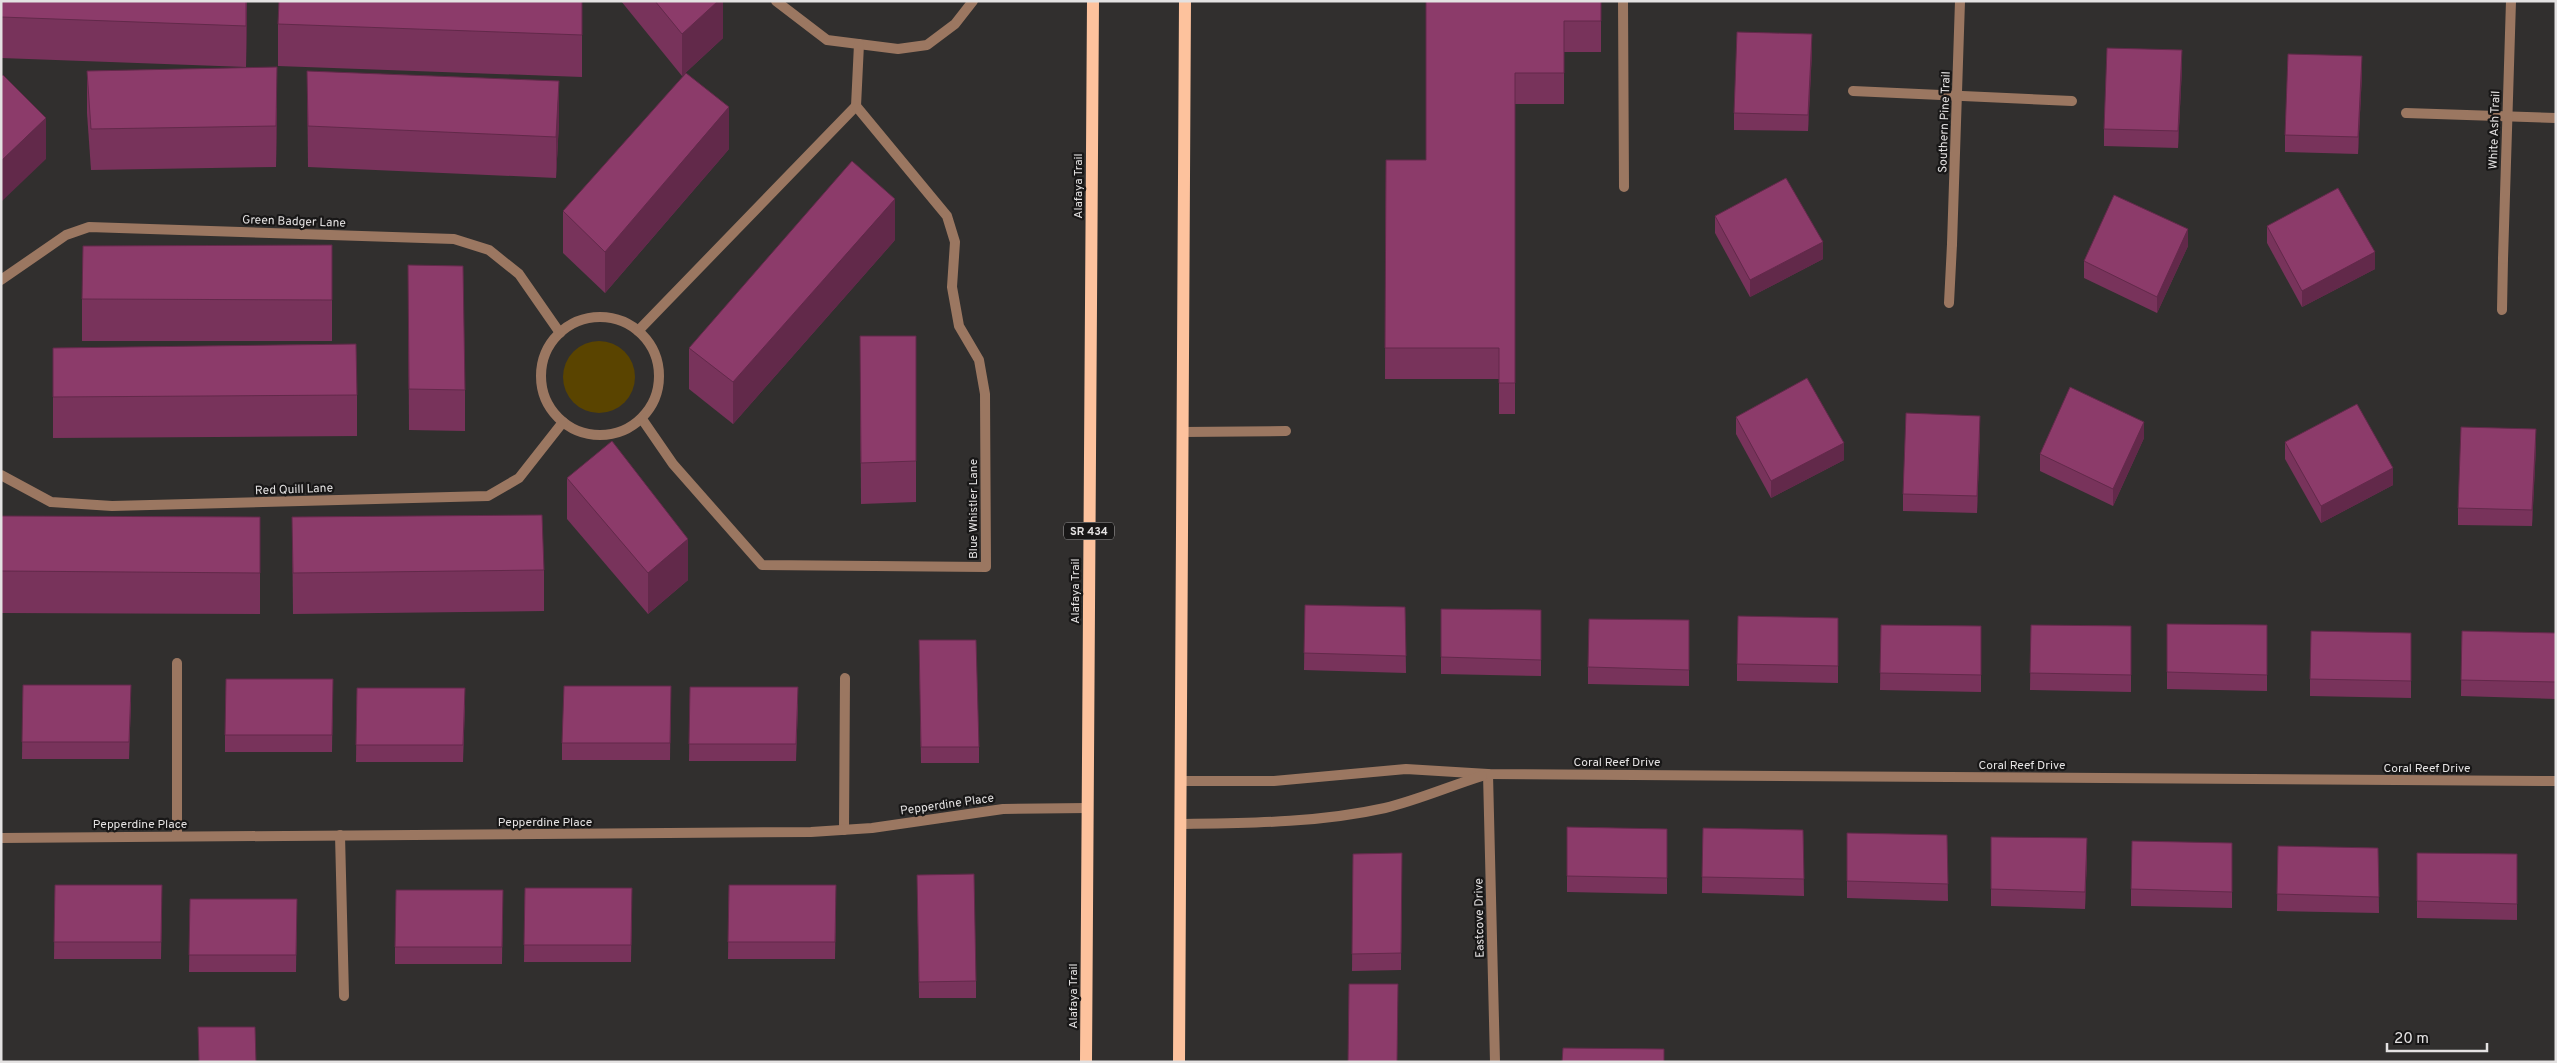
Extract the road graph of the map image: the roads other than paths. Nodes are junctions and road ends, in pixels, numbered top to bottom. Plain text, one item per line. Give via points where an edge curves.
1 (776, 1) edge
2 (974, 1) edge
3 (1093, 1) edge
4 (1185, 1) edge
5 (1623, 1) edge
6 (1960, 1) edge
7 (2511, 1) edge
8 (859, 44) junction
9 (1853, 91) dead end
10 (1957, 96) junction
11 (2072, 101) dead end
12 (856, 106) junction
13 (2406, 113) dead end
14 (2508, 116) junction
15 (2556, 118) edge
16 (1624, 187) dead end
17 (1, 280) edge
18 (1949, 304) dead end
19 (2502, 310) dead end
20 (638, 331) junction
21 (560, 333) junction
22 (642, 419) junction
23 (563, 422) junction
24 (1286, 431) dead end
25 (1183, 432) junction
26 (1, 475) edge
27 (177, 663) dead end
28 (845, 678) dead end
29 (1488, 774) junction
30 (1181, 781) junction
31 (2556, 781) edge
32 (1088, 808) junction
33 (1181, 824) junction
34 (844, 830) junction
35 (340, 835) junction
36 (177, 836) junction
37 (1, 838) edge
38 (344, 996) dead end
39 (1086, 1062) edge
40 (1179, 1062) edge
41 (1495, 1062) edge

1 - 8 street via 827,40
2 - 8 street via 955,24 927,45 898,50
3 - 32 main road, Alafaya Trail / SR 434
4 - 25 main road
5 - 16 street
6 - 10 street, Southern Pine Trail
7 - 14 street, White Ash Trail
8 - 12 street
9 - 10 street
10 - 11 street
10 - 18 street, Southern Pine Trail
12 - 20 street
12 - 22 street, Blue Whistler Lane via 947,216 955,242 952,287 959,326 979,360 985,394 986,567 762,565 673,464
13 - 14 street
14 - 15 street
14 - 19 street, White Ash Trail
17 - 21 street, Green Badger Lane via 66,235 89,227 454,239 489,250 518,274
20 - 21 street via 607,317 574,323
20 - 22 street via 651,346 659,374 653,402
21 - 23 street via 549,346 541,378 551,410
22 - 23 street via 611,434 594,435
23 - 26 street, Red Quill Lane via 518,478 488,496 112,506 51,502
24 - 25 street
25 - 30 main road
27 - 36 street
28 - 34 street
29 - 30 street, Coral Reef Drive via 1406,769 1274,781
29 - 31 street, Coral Reef Drive
29 - 33 street, Coral Reef Drive via 1386,808 1329,818
29 - 41 street, Eastcove Drive
30 - 33 main road
32 - 34 street, Pepperdine Place via 1003,809
32 - 39 main road, Alafaya Trail / SR 434
33 - 40 main road
34 - 35 street, Pepperdine Place
35 - 36 street, Pepperdine Place
35 - 38 street
36 - 37 street, Pepperdine Place

